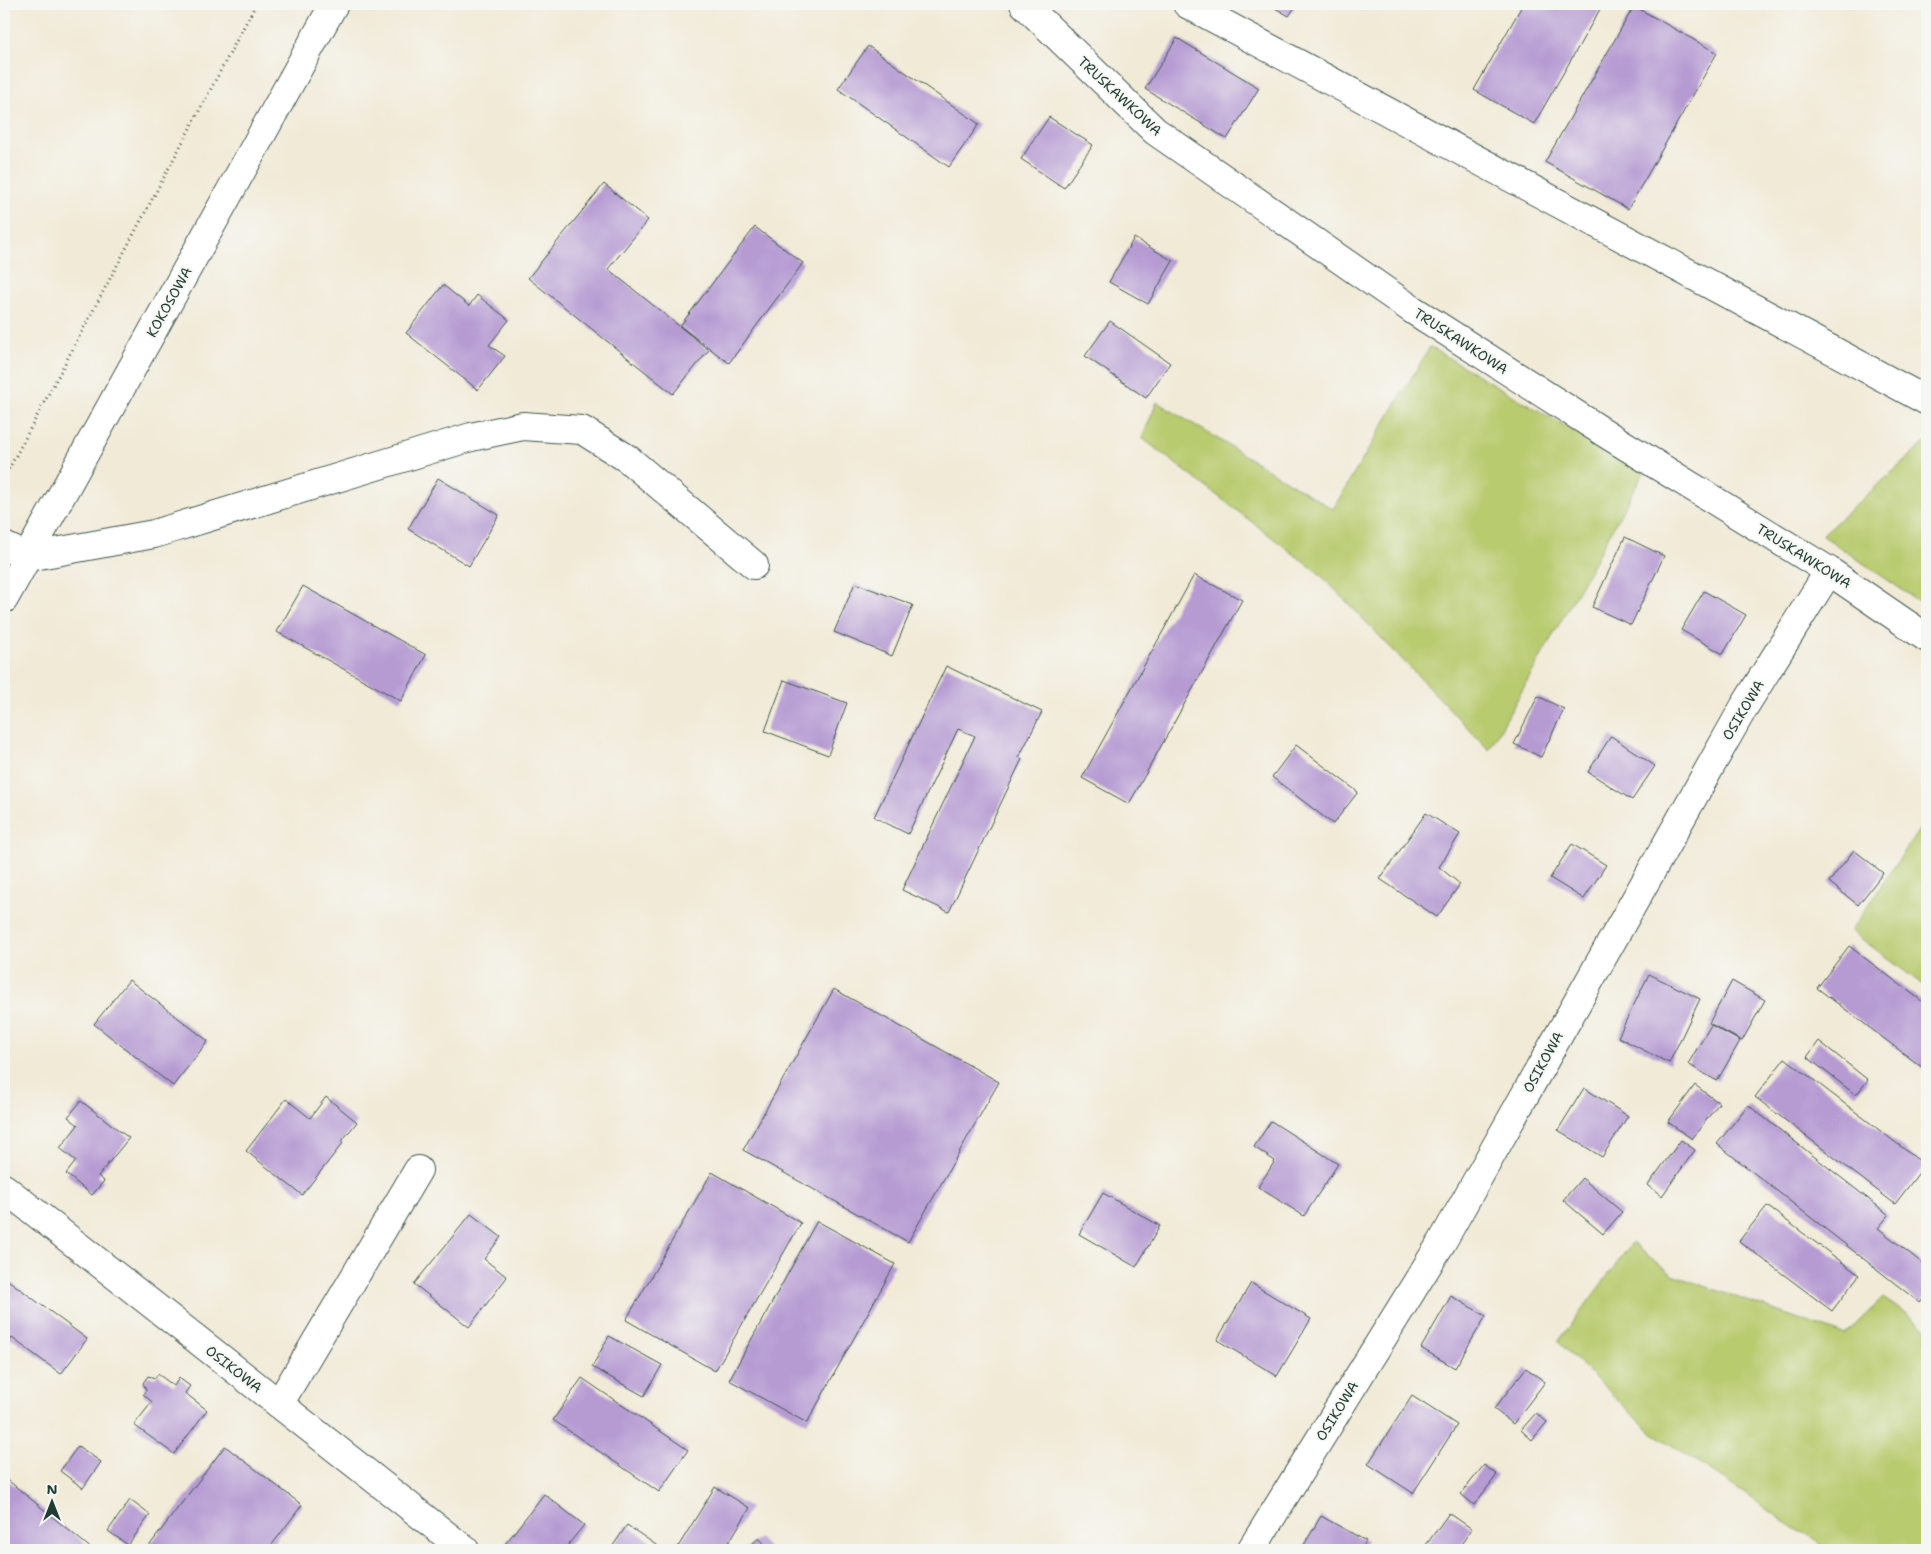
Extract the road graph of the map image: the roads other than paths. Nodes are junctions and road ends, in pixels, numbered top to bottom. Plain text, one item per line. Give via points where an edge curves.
1 (334, 4) edge
2 (1024, 4) edge
3 (1187, 4) edge
4 (1927, 401) edge
5 (16, 551) edge
6 (754, 565) dead end
7 (1829, 571) junction
8 (4, 599) edge
9 (1927, 638) edge
10 (418, 1170) dead end
11 (4, 1188) edge
12 (279, 1404) junction
13 (465, 1550) edge
14 (1251, 1550) edge

1 - 5 street, KOKOSOWA
2 - 7 street, TRUSKAWKOWA via 1155,131 1412,310
3 - 4 street
5 - 6 street via 154,534 471,437 522,426 582,430 628,459
5 - 8 street, KOKOSOWA
7 - 9 street, TRUSKAWKOWA
7 - 14 street, OSIKOWA via 1744,707 1442,1242
10 - 12 street
11 - 12 street, OSIKOWA
12 - 13 street, OSIKOWA

